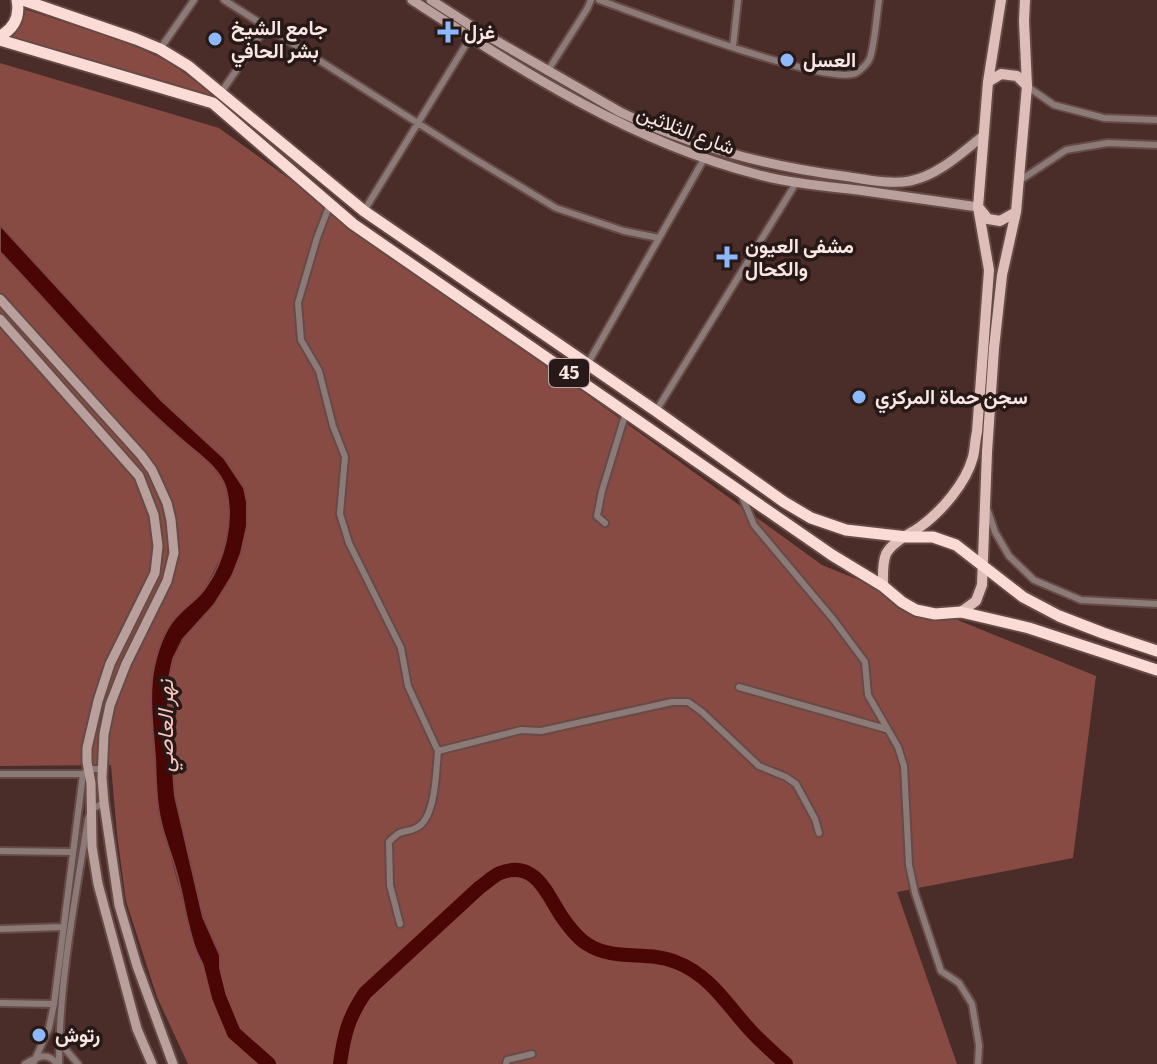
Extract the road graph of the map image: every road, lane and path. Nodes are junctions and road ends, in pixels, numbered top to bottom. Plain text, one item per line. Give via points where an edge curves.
1 (17, 0) edge
2 (23, 0) edge
3 (194, 0) edge
4 (224, 0) edge
5 (412, 0) edge
6 (431, 0) edge
7 (591, 0) edge
8 (599, 0) edge
9 (738, 0) edge
10 (879, 0) edge
11 (1001, 0) edge
12 (1025, 0) edge
13 (266, 27) junction
14 (0, 38) edge
15 (470, 38) junction
16 (733, 47) junction
17 (160, 49) junction
18 (547, 72) junction
19 (988, 82) junction
20 (1027, 86) junction
21 (221, 93) junction
22 (213, 103) junction
23 (597, 106) junction
24 (1157, 120) edge
25 (419, 124) junction
26 (983, 136) junction
27 (1157, 145) edge
28 (704, 159) junction
29 (760, 162) junction
30 (758, 175) junction
31 (1019, 181) junction
32 (796, 183) junction
33 (330, 204) junction
34 (978, 207) junction
35 (364, 211) junction
36 (1016, 212) junction
37 (659, 238) junction
38 (0, 299) edge
39 (0, 319) edge
40 (587, 365) junction
41 (656, 411) junction
42 (626, 412) junction
43 (740, 490) junction
44 (986, 507) junction
45 (605, 523) dead end
46 (907, 537) junction
47 (983, 566) junction
48 (883, 586) junction
49 (1157, 604) edge
50 (961, 612) junction
51 (1157, 651) edge
52 (1157, 670) edge
53 (739, 687) dead end
54 (886, 729) junction
55 (438, 751) junction
56 (102, 769) junction
57 (86, 771) junction
58 (0, 774) edge
59 (104, 803) junction
60 (92, 809) junction
61 (819, 833) dead end
62 (0, 851) edge
63 (77, 855) junction
64 (94, 861) junction
65 (400, 924) dead end
66 (64, 927) junction
67 (0, 929) edge
68 (0, 1003) edge
69 (54, 1004) junction
70 (58, 1040) junction
71 (532, 1054) dead end
72 (34, 1061) edge
73 (25, 1064) edge
74 (58, 1064) edge
75 (78, 1064) edge
76 (152, 1064) edge
77 (173, 1064) edge
78 (506, 1064) edge
79 (978, 1064) edge

1 - 14 highway via 17,19
2 - 17 highway, 45
3 - 17 street
4 - 13 street
5 - 15 main road, شارع الثلاثين
6 - 18 main road
7 - 18 street
8 - 16 street
9 - 16 street
10 - 16 street via 869,60 858,73 828,74
11 - 19 main road
12 - 20 main road
13 - 21 street
13 - 25 street
14 - 22 highway, 45
15 - 23 main road, شارع الثلاثين
15 - 25 street
17 - 21 highway, 45
18 - 23 main road
19 - 20 main road via 1001,74 1017,76
19 - 26 main road
20 - 24 street via 1054,105 1104,118
20 - 31 main road
21 - 22 street
21 - 35 highway, 45
22 - 33 highway, 45
23 - 28 main road, شارع الثلاثين via 638,133
23 - 29 main road
25 - 35 street
25 - 37 street via 556,208
26 - 29 main road via 935,172 910,181
26 - 34 main road
27 - 31 street via 1108,143 1066,150
28 - 30 main road, شارع الثلاثين
28 - 37 street
29 - 30 main road
30 - 32 main road, شارع الثلاثين
31 - 36 main road
32 - 34 main road, شارع الثلاثين
32 - 41 street
33 - 42 highway, 45
33 - 55 street via 298,303 301,340 319,371 345,457 340,514 349,543 401,648 408,686
34 - 36 main road via 988,219 1000,221
34 - 46 main road via 989,270 973,458 947,502
35 - 40 highway, 45
36 - 44 main road via 995,334
37 - 40 street
38 - 56 main road via 141,455 163,493 171,520 174,553 167,581 110,705
39 - 57 main road via 139,476 154,515 155,573 110,664 87,748
40 - 41 highway, 45
41 - 46 highway, 45 via 811,518 846,530
42 - 43 highway, 45
42 - 45 street via 597,516
43 - 48 highway, 45
43 - 54 street via 754,525 865,662 868,695
44 - 47 main road
44 - 49 street via 1009,556 1034,580 1081,600
46 - 47 highway, 45 via 933,537 956,545
46 - 48 main road via 886,555
47 - 50 main road via 976,601
47 - 51 highway, 45 via 1059,616
48 - 50 highway, 45 via 916,610
50 - 52 highway, 45
53 - 54 street
54 - 79 street via 904,766 915,893 941,971 959,983 972,1004
55 - 61 street via 521,730 541,731 688,702 759,766 796,784
55 - 65 street via 430,813 419,828 398,832 389,842 390,885
56 - 57 street
56 - 59 main road
57 - 58 street
57 - 60 main road
57 - 63 street
59 - 60 street
59 - 77 main road via 119,905
60 - 63 street
60 - 64 main road
62 - 63 street
63 - 64 main road
63 - 66 street
63 - 70 street
64 - 76 main road via 137,1029
66 - 67 street
66 - 69 street
68 - 69 street
69 - 72 street
70 - 74 street
70 - 75 street
71 - 78 street
72 - 73 street
72 - 74 street via 49,1057

